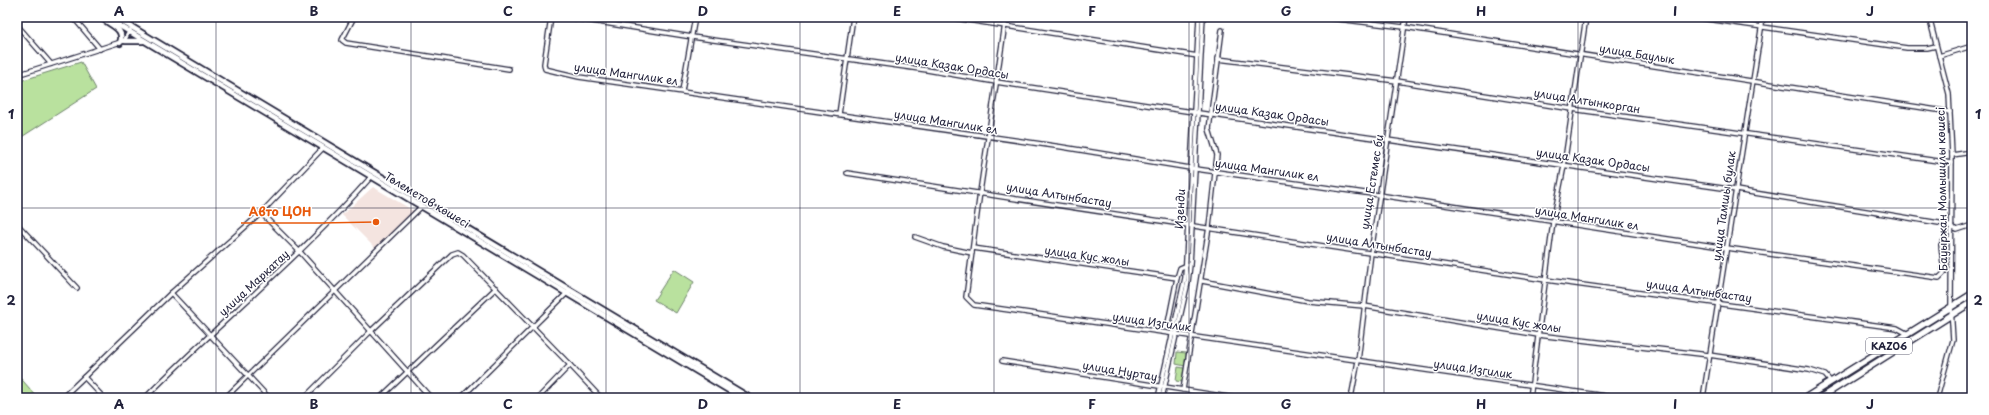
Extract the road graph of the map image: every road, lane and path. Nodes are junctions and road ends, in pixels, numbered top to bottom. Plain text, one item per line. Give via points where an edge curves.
1 (72, 17) edge
2 (101, 17) edge
3 (105, 17) edge
4 (115, 17) edge
5 (354, 17) edge
6 (551, 17) edge
7 (567, 17) edge
8 (695, 17) edge
9 (853, 17) edge
10 (948, 17) edge
11 (1006, 17) edge
12 (1199, 17) edge
13 (1203, 17) edge
14 (1321, 17) edge
15 (1406, 17) edge
16 (1586, 17) edge
17 (1693, 17) edge
18 (1763, 17) edge
19 (1929, 17) edge
20 (17, 25) edge
21 (1005, 26) junction
22 (1761, 27) junction
23 (1404, 28) junction
24 (131, 30) junction
25 (1222, 30) dead end
26 (692, 37) junction
27 (145, 41) junction
28 (122, 42) junction
29 (1936, 46) junction
30 (1972, 46) edge
31 (100, 49) junction
32 (1580, 54) junction
33 (1199, 56) junction
34 (1939, 56) junction
35 (846, 58) junction
36 (1218, 59) junction
37 (51, 64) junction
38 (509, 69) dead end
39 (17, 75) edge
40 (1397, 81) junction
41 (996, 82) junction
42 (1752, 82) junction
43 (682, 91) junction
44 (1572, 109) junction
45 (1194, 112) junction
46 (1950, 112) junction
47 (1199, 113) junction
48 (839, 114) junction
49 (1211, 115) junction
50 (1743, 132) junction
51 (988, 137) junction
52 (1388, 140) junction
53 (323, 148) junction
54 (1972, 152) edge
55 (1952, 155) junction
56 (1952, 163) junction
57 (1564, 166) junction
58 (1194, 169) junction
59 (1214, 172) junction
60 (846, 173) dead end
61 (371, 177) junction
62 (1736, 190) junction
63 (980, 192) junction
64 (1380, 195) junction
65 (421, 207) junction
66 (436, 209) junction
67 (261, 213) junction
68 (1554, 222) junction
69 (17, 225) edge
70 (1191, 225) junction
71 (1972, 225) edge
72 (1209, 227) junction
73 (1952, 228) junction
74 (915, 238) dead end
75 (1952, 238) junction
76 (1727, 248) junction
77 (973, 250) junction
78 (300, 252) junction
79 (1371, 253) junction
80 (1188, 265) junction
81 (1177, 278) junction
82 (1546, 280) junction
83 (1202, 281) junction
84 (77, 288) dead end
85 (496, 288) junction
86 (334, 292) junction
87 (568, 292) junction
88 (171, 293) junction
89 (1972, 294) edge
90 (1972, 302) edge
91 (1718, 303) junction
92 (1364, 306) junction
93 (1951, 307) junction
94 (1951, 316) junction
95 (1168, 323) dead end
96 (535, 327) junction
97 (370, 332) junction
98 (1175, 334) junction
99 (1908, 334) junction
100 (211, 335) junction
101 (1538, 335) junction
102 (1193, 337) junction
103 (1709, 355) junction
104 (1002, 361) dead end
105 (1358, 361) junction
106 (570, 365) junction
107 (407, 372) junction
108 (248, 375) junction
109 (84, 377) junction
110 (1831, 382) junction
111 (1162, 387) junction
112 (1532, 387) junction
113 (1183, 390) junction
114 (62, 398) edge
115 (104, 398) edge
116 (145, 398) edge
117 (225, 398) edge
118 (269, 398) edge
119 (304, 398) edge
120 (380, 398) edge
121 (432, 398) edge
122 (461, 398) edge
123 (538, 398) edge
124 (601, 398) edge
125 (742, 398) edge
126 (750, 398) edge
127 (1158, 398) edge
128 (1162, 398) edge
129 (1234, 398) edge
130 (1351, 398) edge
131 (1530, 398) edge
132 (1619, 398) edge
133 (1703, 398) edge
134 (1805, 398) edge
135 (1820, 398) edge
136 (1937, 398) edge

1 - 31 street
2 - 28 main road via 120,31
3 - 24 main road, Төлеметов көшесі
4 - 24 main road, Төлеметов көшесі
5 - 38 street via 342,40 346,43
6 - 43 street, улица Мангилик ел via 545,70
7 - 26 street, улица Казак Ордасы
8 - 26 street
9 - 35 street
10 - 21 street
11 - 21 street, улица Изгилик
12 - 33 street, Изенди
13 - 33 street, Изенди
14 - 23 street, улица Баулык
15 - 23 street, улица Естемес би
16 - 32 street
17 - 22 street
18 - 22 street, улица Тамшы булак
19 - 29 street, Бауыржан Момышұлы көшесі
20 - 37 street
21 - 33 street
21 - 41 street, улица Изгилик
22 - 29 street via 1907,48
22 - 42 street, улица Тамшы булак
23 - 32 street, улица Баулык
23 - 40 street, улица Естемес би
24 - 27 main road, Төлеметов көшесі
24 - 28 street
24 - 66 main road, Төлеметов көшесі
25 - 36 street
26 - 35 street, улица Казак Ордасы
26 - 43 street
27 - 28 main road
27 - 53 main road, Төлеметов көшесі
28 - 31 street
29 - 34 street, Бауыржан Момышұлы көшесі
30 - 34 street
31 - 37 street
32 - 42 street, улица Баулык
32 - 44 street
33 - 45 street, Изенди
33 - 47 street, Изенди
34 - 46 street, Бауыржан Момышұлы көшесі via 1949,94
35 - 41 street, улица Казак Ордасы
35 - 48 street
36 - 40 street, улица Алтынкорган
36 - 49 street
37 - 39 street
40 - 44 street, улица Алтынкорган
40 - 52 street, улица Естемес би
41 - 45 street, улица Казак Ордасы
41 - 51 street, улица Изгилик
42 - 46 street, улица Баулык
42 - 50 street, улица Тамшы булак
43 - 48 street, улица Мангилик ел
44 - 50 street, улица Алтынкорган
44 - 57 street
45 - 47 street, улица Казак Ордасы
45 - 58 street, Изенди
46 - 55 street, Бауыржан Момышұлы көшесі
47 - 49 street, улица Казак Ордасы
47 - 58 street, Изенди
48 - 51 street, улица Мангилик ел
49 - 52 street, улица Казак Ордасы
49 - 59 street via 1210,135 1216,148
50 - 56 street, улица Алтынкорган
50 - 62 street, улица Тамшы булак
51 - 58 street, улица Мангилик ел
51 - 63 street, улица Изгилик
52 - 57 street, улица Казак Ордасы
52 - 64 street, улица Естемес би
53 - 61 main road, Төлеметов көшесі
53 - 67 street
54 - 55 street
55 - 56 street, Бауыржан Момышұлы көшесі
56 - 73 street, Бауыржан Момышұлы көшесі
57 - 62 street, улица Казак Ордасы
57 - 68 street
58 - 59 street, улица Мангилик ел
58 - 70 street, Изенди
59 - 64 street, улица Мангилик ел
59 - 72 street
60 - 63 street, улица Алтынбастау
61 - 65 main road, Төлеметов көшесі
61 - 78 street, улица Маркатау via 335,218
62 - 73 street, улица Казак Ордасы via 1891,214 1945,224
62 - 76 street, улица Тамшы булак
63 - 70 street, улица Алтынбастау
63 - 77 street, улица Изгилик
64 - 68 street, улица Мангилик ел
64 - 79 street, улица Естемес би
65 - 66 main road
65 - 86 street
65 - 87 main road, Төлеметов көшесі
66 - 87 main road, Төлеметов көшесі
67 - 78 street
67 - 88 street
68 - 76 street, улица Мангилик ел
68 - 82 street
69 - 84 street
70 - 72 street, улица Алтынбастау
70 - 80 street, Изенди
71 - 73 street, улица Казак Ордасы via 1957,230
72 - 79 street, улица Алтынбастау
72 - 83 street
73 - 75 street, Бауыржан Момышұлы көшесі
74 - 77 street, улица Кус жолы via 943,247
75 - 76 street, улица Мангилик ел via 1942,245 1944,273 1939,278
75 - 93 street, Бауыржан Момышұлы көшесі
76 - 91 street, улица Тамшы булак
77 - 81 street, улица Кус жолы
77 - 98 street, улица Изгилик via 966,297 974,305
78 - 86 street
78 - 100 street, улица Маркатау
79 - 82 street, улица Алтынбастау
79 - 92 street, улица Естемес би
80 - 81 street via 1180,268
80 - 98 street, Изенди via 1188,282
81 - 95 street
82 - 91 street, улица Алтынбастау
82 - 101 street
83 - 92 street, улица Кус жолы via 1308,301
83 - 102 street
85 - 96 street
85 - 97 street via 463,254 452,254
85 - 107 street
86 - 97 street
86 - 108 street
87 - 96 street
87 - 125 main road, Төлеметов көшесі
87 - 126 main road, Төлеметов көшесі
88 - 100 street
88 - 109 street
89 - 93 highway, KАZ06
90 - 94 highway, KАZ06
91 - 99 street, улица Алтынбастау via 1897,328
91 - 103 street, улица Тамшы булак
92 - 101 street, улица Кус жолы
92 - 105 street, улица Естемес би
93 - 94 street, Бауыржан Момышұлы көшесі
93 - 99 highway, KАZ06
94 - 135 highway, KАZ06
94 - 136 street, Бауыржан Момышұлы көшесі via 1953,340
96 - 106 street
96 - 122 street
97 - 107 street
97 - 119 street
98 - 102 street, улица Изгилик
98 - 111 street, Изенди
99 - 110 highway, KАZ06
100 - 108 street
100 - 116 street, улица Маркатау
101 - 103 street, улица Кус жолы
101 - 112 street
102 - 105 street, улица Изгилик
102 - 113 street
103 - 110 street, улица Кус жолы via 1818,372
103 - 133 street, улица Тамшы булак
104 - 111 street, улица Нуртау
105 - 112 street, улица Изгилик
105 - 130 street, улица Естемес би
106 - 123 street
106 - 124 street
107 - 120 street
107 - 121 street
108 - 117 street
108 - 118 street
109 - 114 street
109 - 115 street
110 - 134 highway, KАZ06
111 - 113 street, улица Нуртау
111 - 127 street, Изенди
111 - 128 street, Изенди
112 - 131 street
112 - 132 street, улица Изгилик
113 - 129 street, улица Нуртау

